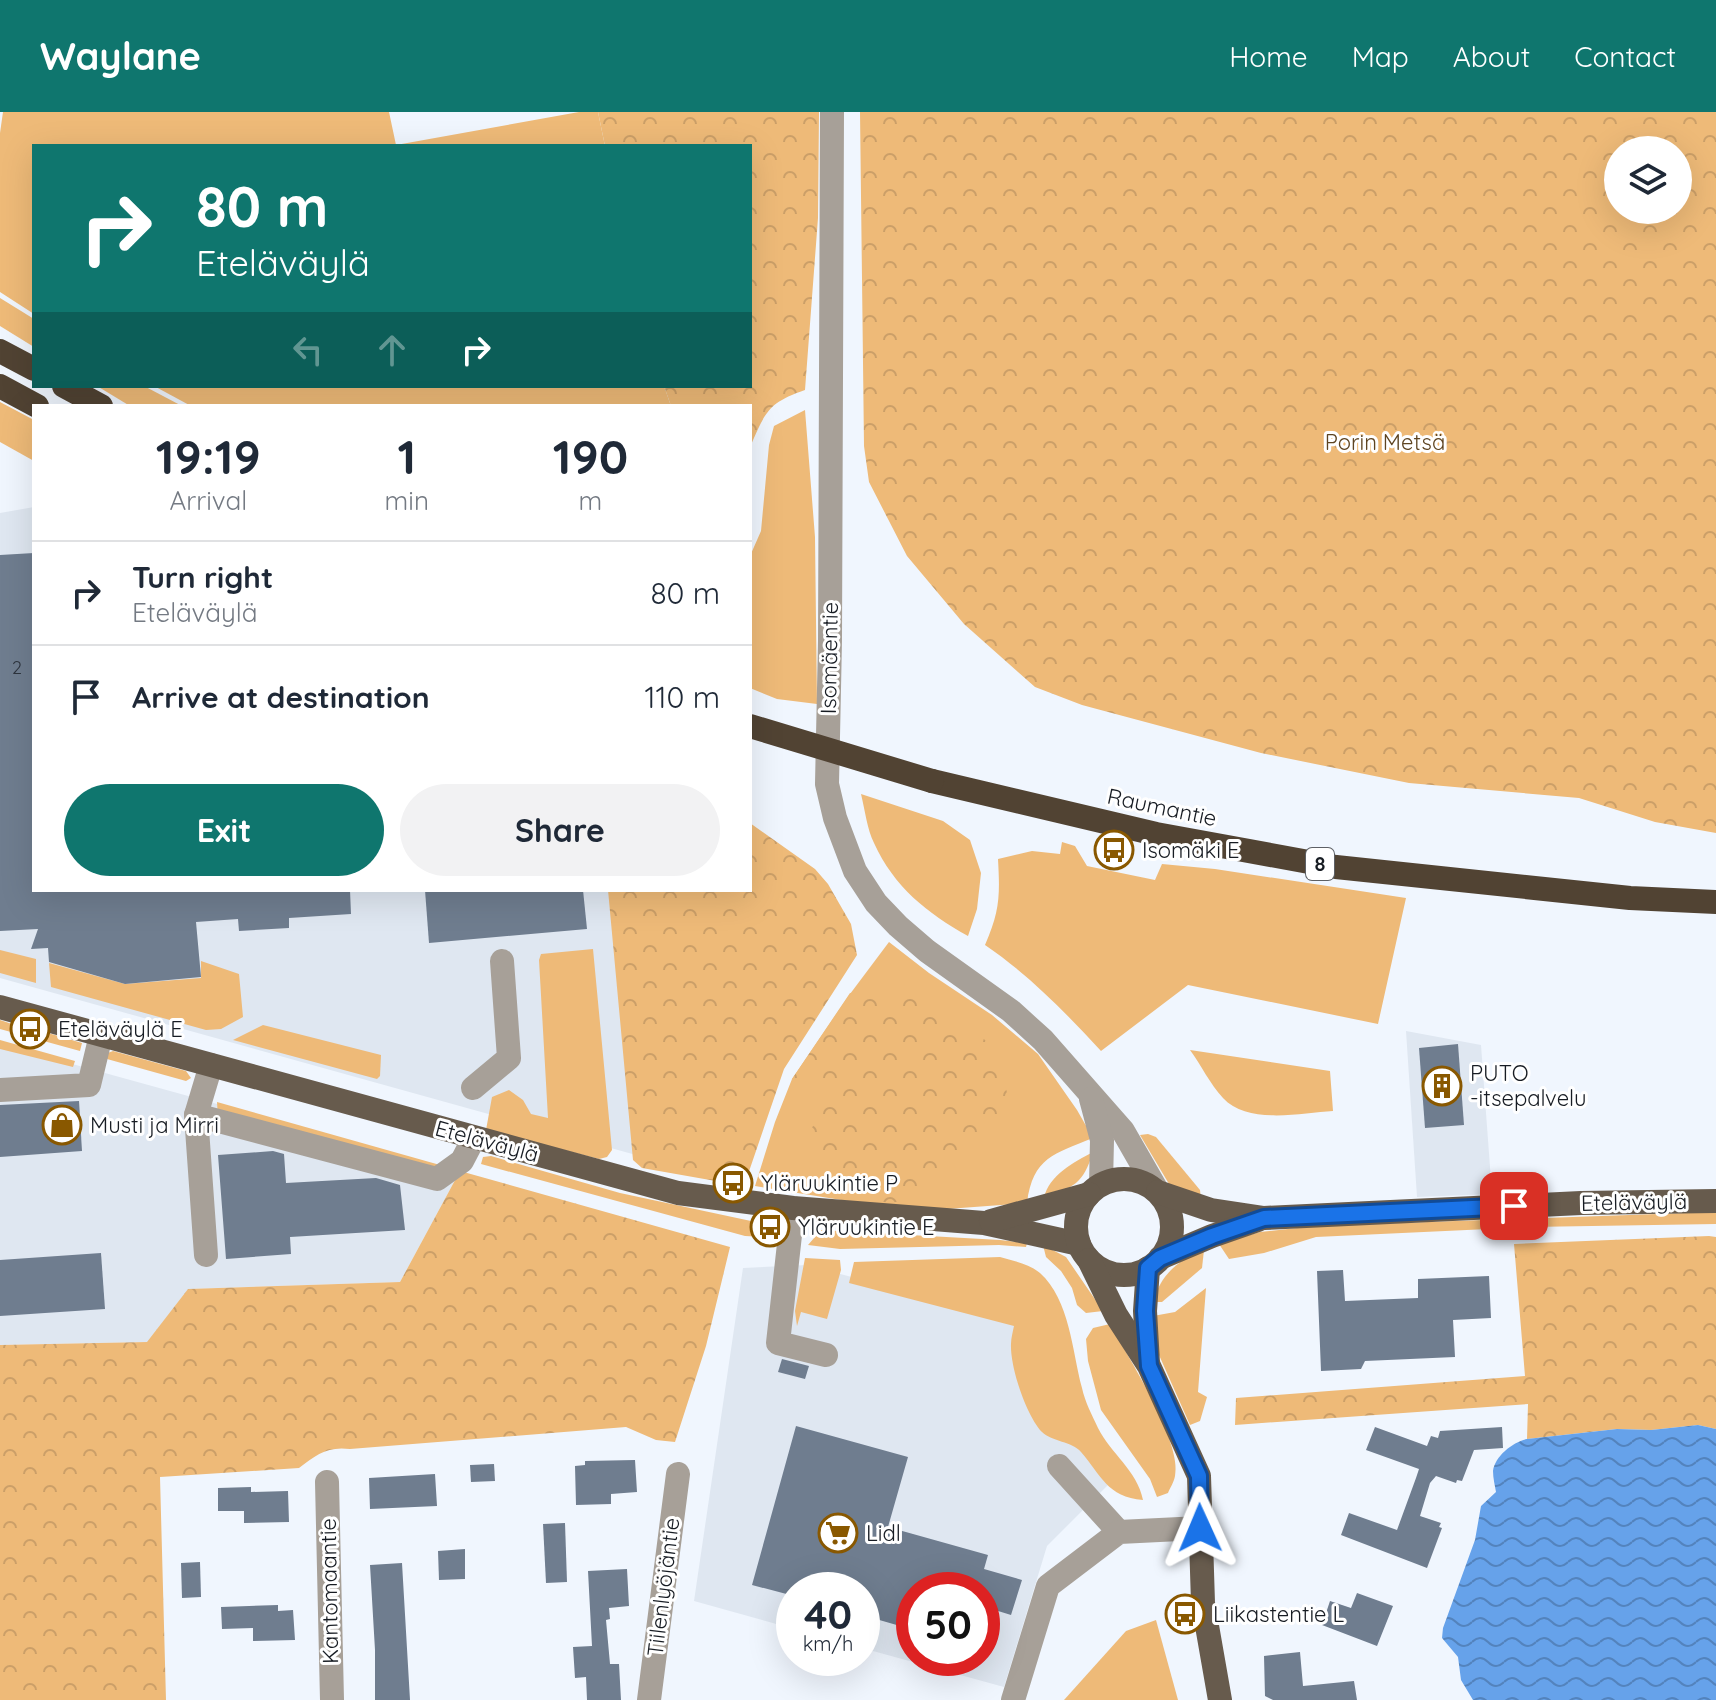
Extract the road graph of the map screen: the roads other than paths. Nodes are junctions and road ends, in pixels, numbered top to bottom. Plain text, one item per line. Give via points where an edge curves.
1 (832, 112) edge
2 (0, 351) edge
3 (32, 368) edge
4 (0, 386) edge
5 (68, 388) edge
6 (33, 404) edge
7 (97, 404) edge
8 (752, 727) edge
9 (1716, 902) edge
10 (502, 961) dead end
11 (0, 1007) edge
12 (101, 1035) junction
13 (211, 1065) junction
14 (473, 1088) dead end
15 (0, 1090) edge
16 (1091, 1097) junction
17 (196, 1115) junction
18 (474, 1138) junction
19 (1095, 1189) junction
20 (1158, 1192) junction
21 (1716, 1201) edge
22 (793, 1208) junction
23 (1264, 1218) junction
24 (984, 1223) junction
25 (1084, 1252) junction
26 (206, 1255) dead end
27 (1154, 1263) junction
28 (826, 1355) dead end
29 (1149, 1366) junction
30 (1059, 1466) dead end
31 (678, 1474) dead end
32 (327, 1482) dead end
33 (1200, 1528) junction
34 (1119, 1532) junction
35 (332, 1700) edge
36 (649, 1700) edge
37 (1013, 1700) edge
38 (1220, 1700) edge

1 - 16 street, Isomäentie via 827,784 835,818 855,871 876,903 927,951 1011,1011
2 - 3 highway
4 - 6 highway
5 - 7 highway
8 - 9 highway, Raumantie / 8, bridge via 932,781 1156,834 1336,867
10 - 14 street via 509,1058
11 - 12 main road, Eteläväylä
12 - 13 main road, Eteläväylä
12 - 15 street via 89,1085
13 - 17 street
13 - 18 main road, Eteläväylä
16 - 19 street, Isomäentie via 1102,1140
16 - 20 street, Isomäentie via 1123,1131
17 - 18 street via 437,1179 462,1161
17 - 26 street
18 - 22 main road, Eteläväylä via 678,1193
19 - 20 main road via 1125,1179 1146,1182
19 - 24 main road, Eteläväylä
19 - 25 main road via 1077,1213
20 - 23 main road, Eteläväylä via 1211,1210
20 - 27 main road via 1170,1207 1172,1228 1169,1243
21 - 23 main road, Eteläväylä
22 - 24 main road, Eteläväylä
22 - 28 street via 778,1343
23 - 27 main road, Eteläväylä
24 - 25 main road, Eteläväylä
25 - 27 main road via 1102,1270 1123,1275
25 - 29 main road
27 - 29 main road via 1145,1311
29 - 33 main road via 1199,1476
30 - 34 street
31 - 36 street, Tiilenlyöjäntie
32 - 35 street, Kantomaantie
33 - 34 street
33 - 38 main road via 1203,1603
34 - 37 street via 1048,1586

